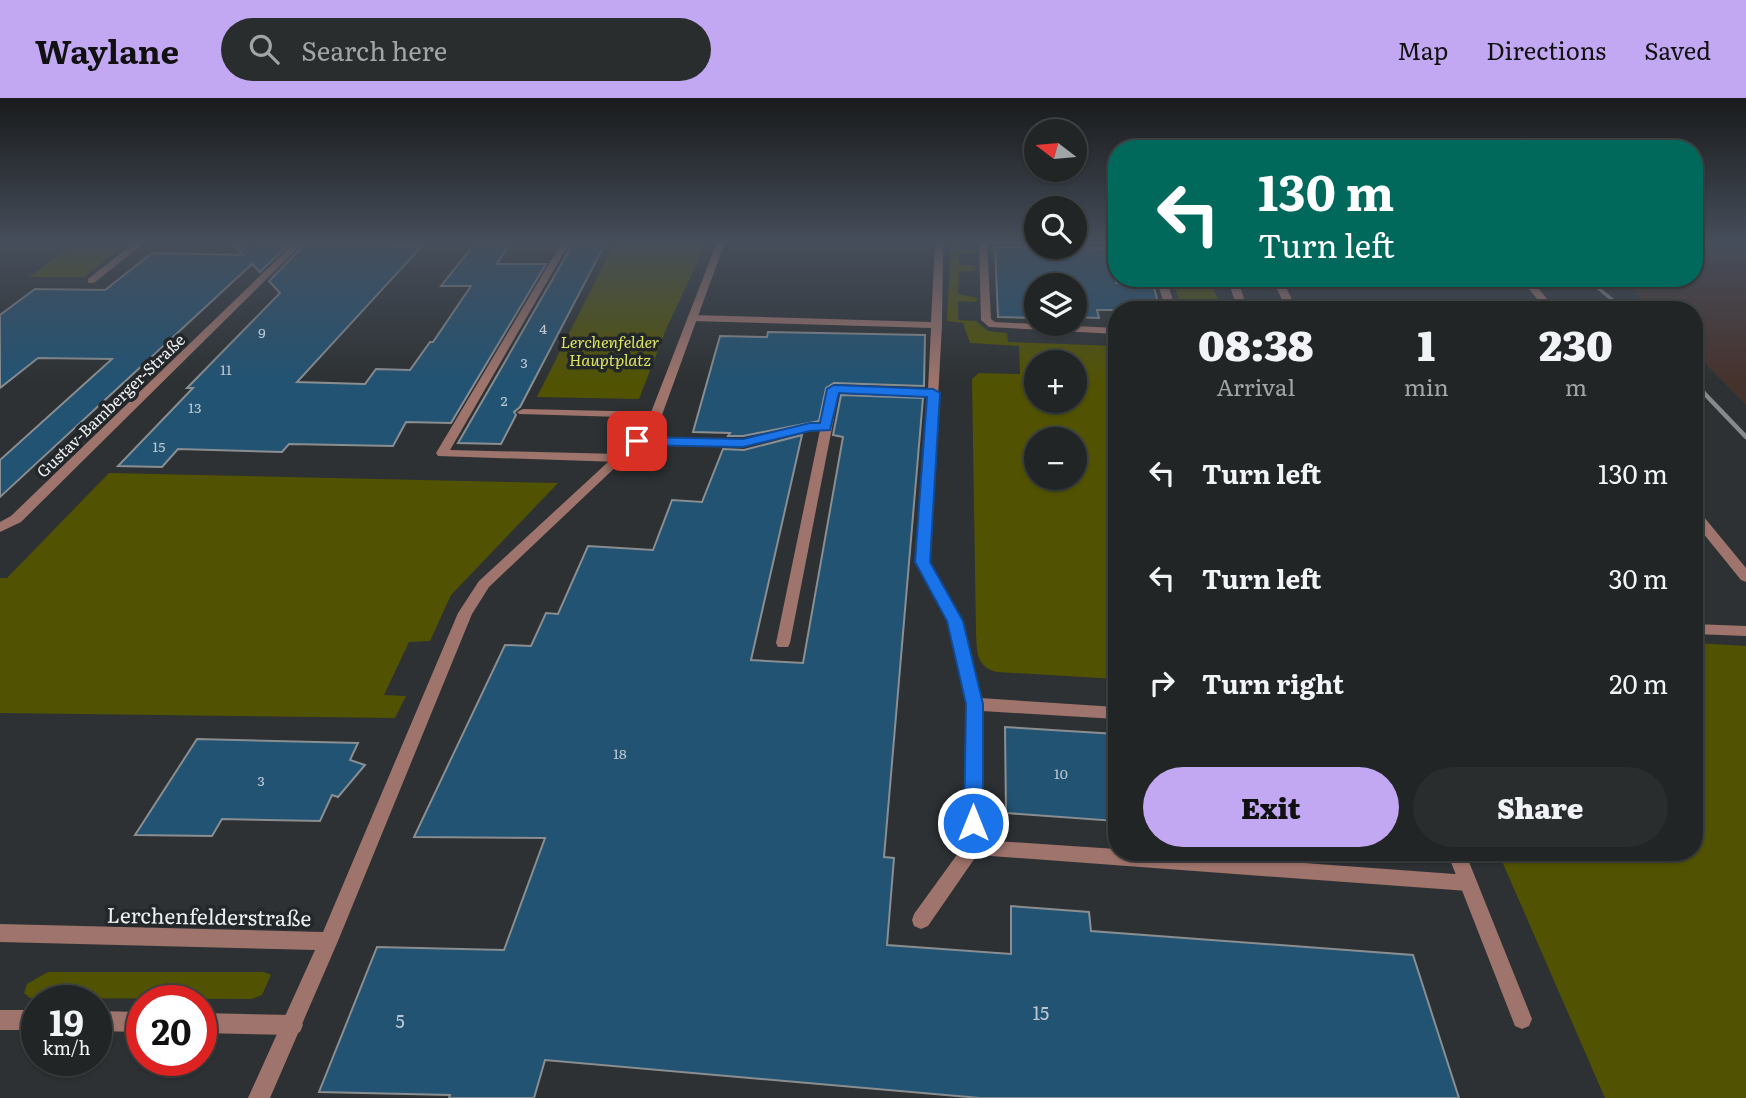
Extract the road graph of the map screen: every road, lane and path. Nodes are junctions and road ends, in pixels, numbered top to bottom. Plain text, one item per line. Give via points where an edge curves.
1 (252, 289) edge
2 (539, 289) edge
3 (703, 289) edge
4 (938, 289) edge
5 (985, 289) edge
6 (691, 318) junction
7 (937, 325) junction
8 (1108, 331) edge
9 (933, 393) junction
10 (523, 412) dead end
11 (656, 415) junction
12 (826, 427) junction
13 (637, 441) junction
14 (620, 458) junction
15 (1703, 525) edge
16 (0, 528) edge
17 (1746, 577) edge
18 (1703, 629) edge
19 (1746, 631) edge
20 (783, 643) dead end
21 (974, 704) junction
22 (1108, 712) edge
23 (973, 847) junction
24 (1108, 857) edge
25 (1166, 861) edge
26 (1459, 861) edge
27 (1468, 883) junction
28 (921, 920) dead end
29 (0, 933) edge
30 (329, 941) junction
31 (1522, 1019) dead end
32 (0, 1020) edge
33 (21, 1020) edge
34 (217, 1023) edge
35 (293, 1025) junction
36 (259, 1098) edge

1 - 16 street, Gustav-Bamberger-Straße via 16,519
2 - 14 street via 442,453
3 - 6 street
4 - 7 street
5 - 8 street via 986,320 993,325
6 - 7 street
6 - 11 street
7 - 9 street
9 - 12 street via 834,389
9 - 21 street via 922,562 955,621
10 - 11 street
11 - 13 street
12 - 13 street via 743,443
12 - 20 street
13 - 14 street
14 - 30 street via 484,584 465,613
15 - 17 street
18 - 19 street
21 - 22 street
21 - 23 street
23 - 24 street
23 - 28 street
25 - 27 street
26 - 27 street
27 - 31 street
29 - 30 street, Lerchenfelderstraße
30 - 35 street, Lerchenfelderstraße
32 - 33 street
34 - 35 street
35 - 36 street, Lerchenfelderstraße

